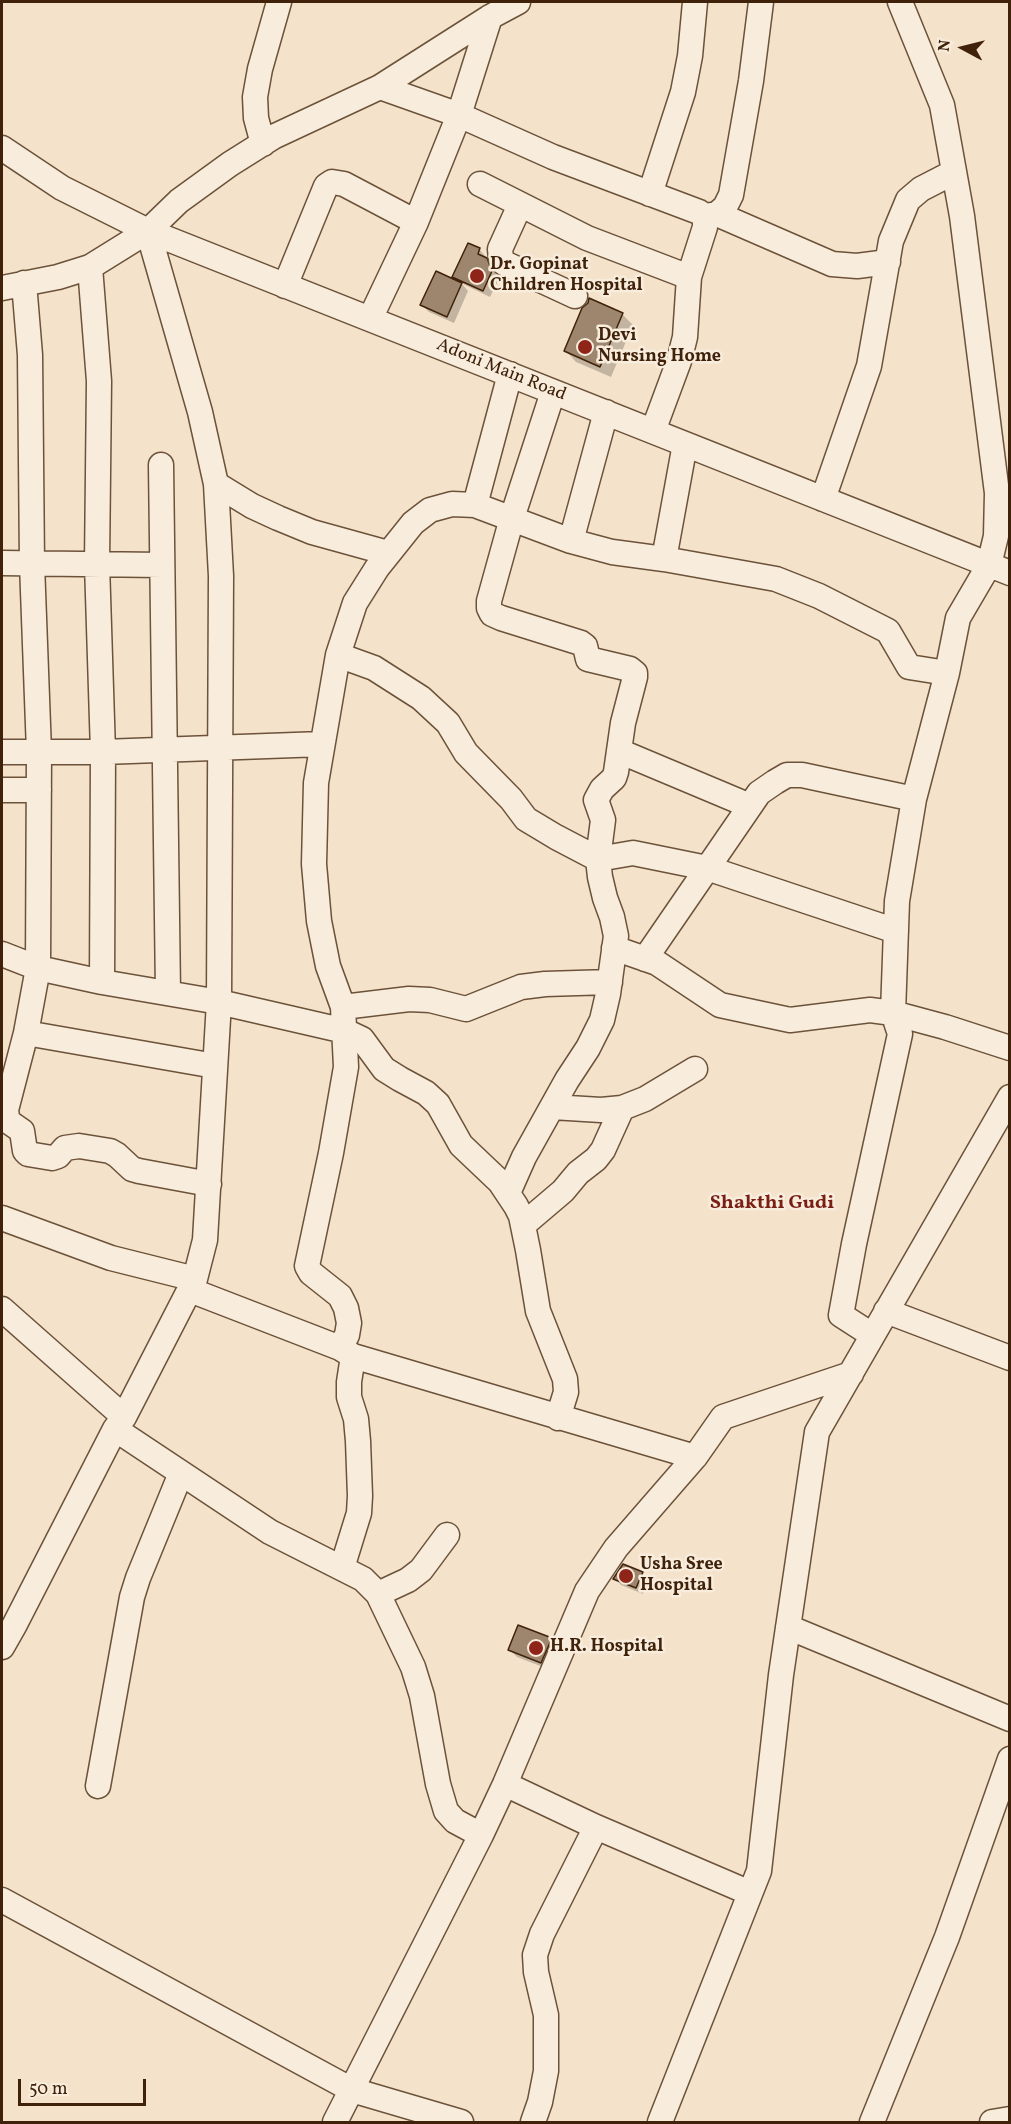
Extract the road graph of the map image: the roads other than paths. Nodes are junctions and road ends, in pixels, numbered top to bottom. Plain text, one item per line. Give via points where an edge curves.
1 (279, 2) edge
2 (518, 2) edge
3 (695, 2) edge
4 (761, 2) edge
5 (900, 2) edge
6 (490, 17) junction
7 (380, 87) junction
8 (459, 115) junction
9 (263, 144) junction
10 (2, 148) edge
11 (954, 172) junction
12 (480, 184) dead end
13 (650, 194) junction
14 (520, 205) junction
15 (711, 215) junction
16 (416, 222) junction
17 (148, 231) junction
18 (888, 262) junction
19 (90, 267) junction
20 (689, 277) junction
21 (13, 285) edge
22 (285, 286) junction
23 (575, 296) dead end
24 (370, 319) junction
25 (510, 374) junction
26 (553, 392) junction
27 (606, 412) junction
28 (653, 431) junction
29 (685, 444) junction
30 (161, 465) dead end
31 (216, 484) junction
32 (823, 499) junction
33 (475, 505) junction
34 (512, 518) junction
35 (571, 541) junction
36 (388, 554) junction
37 (664, 559) junction
38 (2, 563) edge
39 (33, 564) junction
40 (97, 564) junction
41 (162, 565) junction
42 (999, 569) edge
43 (338, 655) junction
44 (947, 673) junction
45 (322, 744) junction
46 (220, 747) junction
47 (165, 750) junction
48 (620, 751) junction
49 (2, 752) edge
50 (39, 752) junction
51 (103, 752) junction
52 (2, 790) edge
53 (39, 790) junction
54 (914, 799) junction
55 (750, 806) junction
56 (598, 859) junction
57 (707, 868) junction
58 (896, 931) junction
59 (614, 948) junction
60 (2, 954) edge
61 (645, 959) junction
62 (38, 968) junction
63 (102, 982) junction
64 (610, 982) junction
65 (168, 993) junction
66 (219, 1002) junction
67 (893, 1012) junction
68 (344, 1019) junction
69 (26, 1033) junction
70 (1010, 1048) edge
71 (215, 1066) junction
72 (695, 1069) dead end
73 (1010, 1097) edge
74 (552, 1107) junction
75 (622, 1108) junction
76 (209, 1184) junction
77 (508, 1193) junction
78 (2, 1218) edge
79 (523, 1225) junction
80 (193, 1285) junction
81 (2, 1309) edge
82 (886, 1311) junction
83 (872, 1335) junction
84 (346, 1352) junction
85 (1010, 1358) edge
86 (851, 1374) junction
87 (558, 1418) junction
88 (120, 1423) junction
89 (695, 1457) junction
90 (181, 1473) junction
91 (447, 1535) dead end
92 (342, 1568) junction
93 (378, 1594) junction
94 (788, 1628) junction
95 (2, 1647) edge
96 (1010, 1719) edge
97 (1010, 1759) edge
98 (505, 1784) junction
99 (98, 1785) dead end
100 (596, 1827) junction
101 (481, 1835) junction
102 (750, 1893) junction
103 (2, 1900) edge
104 (351, 2090) junction
105 (1010, 2119) edge
106 (335, 2122) edge
107 (461, 2122) edge
108 (533, 2122) edge
109 (660, 2122) edge
110 (872, 2122) edge
111 (992, 2122) edge

1 - 9 street via 255,97
2 - 6 street
3 - 13 street via 683,92
4 - 15 street via 732,195 725,207
5 - 11 street via 942,105
6 - 7 street
6 - 8 street
7 - 8 street
7 - 9 street
8 - 13 street
8 - 16 street
9 - 17 street via 179,201
10 - 17 street, Adoni Main Road via 62,188
11 - 18 street via 908,200 891,241
11 - 42 street via 997,493
12 - 14 street
13 - 15 street
14 - 20 street via 587,238
14 - 23 street via 500,249 501,259
15 - 18 street via 832,264
15 - 20 street
16 - 22 street via 344,184 332,182 326,186
16 - 24 street
17 - 19 street
17 - 22 street, Adoni Main Road
17 - 31 street via 200,412
18 - 32 street via 869,366
19 - 21 street
19 - 40 street via 99,381
20 - 28 street via 685,337
21 - 39 street via 30,355
22 - 24 street, Adoni Main Road
24 - 25 street, Adoni Main Road
25 - 26 street, Adoni Main Road
25 - 33 street
26 - 27 street, Adoni Main Road
26 - 34 street
27 - 28 street, Adoni Main Road
27 - 35 street
28 - 29 street, Adoni Main Road
29 - 32 street, Adoni Main Road
29 - 37 street
30 - 41 street
31 - 36 street via 252,506 312,532
31 - 46 street via 221,576
32 - 42 street, Adoni Main Road
33 - 34 street
33 - 36 street via 452,504 430,510 413,523
34 - 35 street
34 - 48 street via 489,608 501,618 581,643 588,659 635,673
35 - 37 street via 612,552
36 - 43 street via 354,603
37 - 44 street via 776,579 808,591 888,631 909,667
38 - 39 street
39 - 40 street
39 - 50 street
40 - 41 street
40 - 51 street
41 - 47 street
42 - 44 street via 958,618
43 - 45 street
43 - 56 street via 374,668 421,698 448,723 466,753 526,819
44 - 54 street
45 - 46 street
45 - 68 street via 316,783 314,864 328,966
46 - 47 street
46 - 66 street
47 - 51 street
47 - 65 street
48 - 55 street
48 - 56 street via 614,778 596,800 603,820
49 - 50 street
50 - 51 street
50 - 53 street
51 - 63 street
52 - 53 street
53 - 62 street
54 - 55 street via 788,775 759,793
54 - 58 street via 897,900
55 - 57 street
56 - 57 street via 633,853
56 - 59 street via 604,898 616,936
57 - 58 street
57 - 61 street
58 - 67 street
59 - 61 street
59 - 64 street
60 - 62 street
61 - 67 street via 720,1005 790,1020 870,1010
62 - 63 street
62 - 69 street
63 - 65 street
64 - 68 street via 522,987 466,1010 409,999
64 - 74 street via 602,1020
65 - 66 street
66 - 68 street
66 - 71 street
67 - 70 street
67 - 83 street via 900,1034 842,1315
68 - 77 street via 384,1069 438,1104 461,1145
68 - 84 street via 346,1067 307,1266 340,1296 346,1308
69 - 71 street
69 - 76 street via 6,1110 9,1122 22,1131 28,1154 52,1158 70,1146 110,1151 139,1172
71 - 76 street
72 - 75 street
73 - 82 street
74 - 75 street
74 - 77 street
75 - 79 street via 596,1160
76 - 80 street via 205,1240
77 - 79 street
78 - 80 street
79 - 87 street via 538,1311 566,1379
80 - 84 street
80 - 88 street
81 - 88 street
82 - 83 street
82 - 85 street
83 - 86 street
84 - 87 street
84 - 92 street via 356,1419 360,1496 359,1513
86 - 89 street via 723,1417
86 - 94 street via 817,1432
87 - 89 street
88 - 90 street
88 - 95 street
89 - 98 street via 616,1548 587,1591
90 - 92 street via 270,1532
90 - 99 street via 132,1597
91 - 93 street via 421,1570
92 - 93 street via 363,1579
93 - 101 street via 413,1667 446,1810 456,1821
94 - 96 street
94 - 102 street via 759,1871
97 - 110 street via 947,1937
98 - 100 street
98 - 101 street
100 - 102 street
100 - 108 street via 535,1955 546,2015 546,2071
101 - 104 street
102 - 109 street
103 - 104 street
104 - 106 street
104 - 107 street
105 - 111 street

